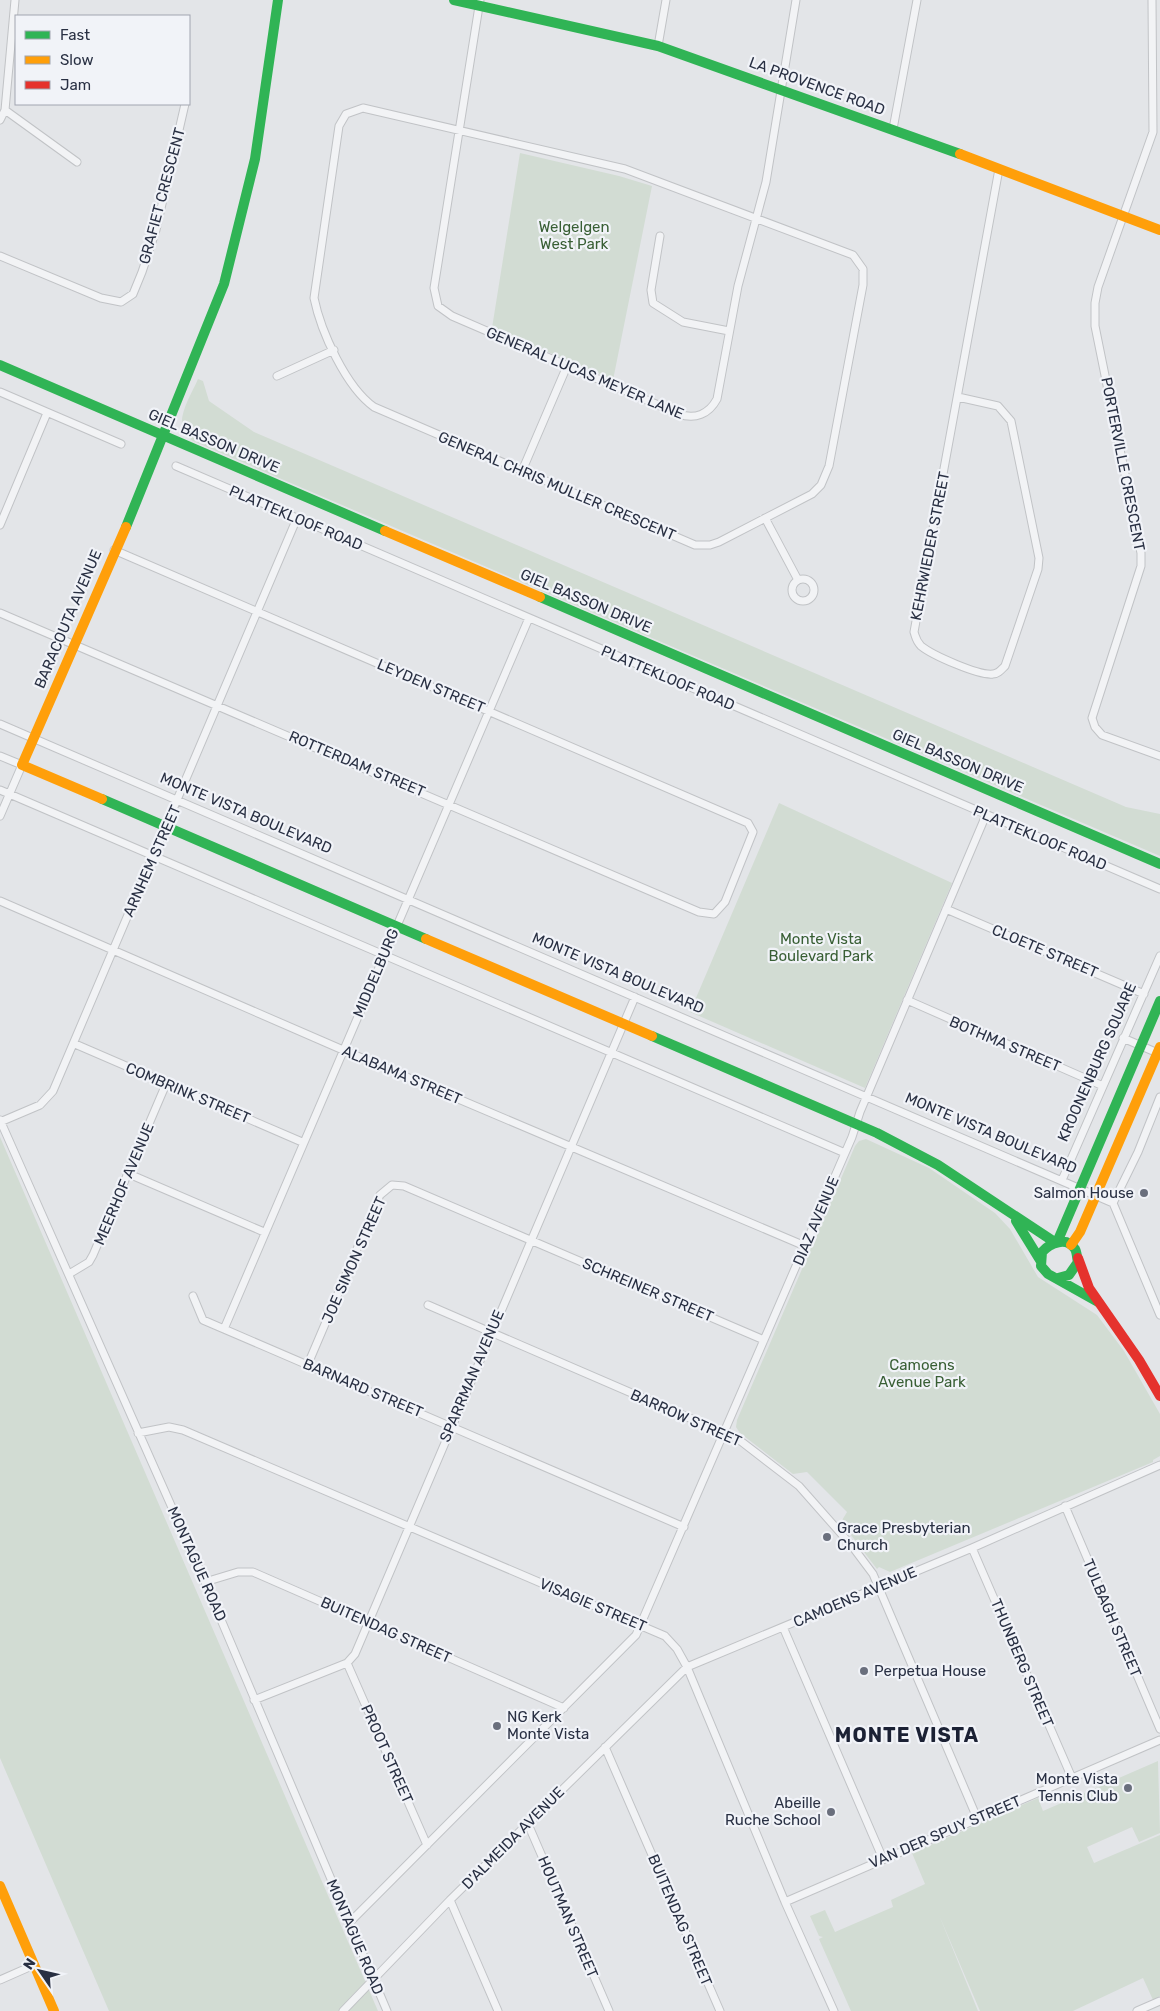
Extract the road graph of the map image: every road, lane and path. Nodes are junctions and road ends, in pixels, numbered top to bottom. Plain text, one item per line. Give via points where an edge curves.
1 (15, 0) edge
2 (278, 0) edge
3 (454, 0) edge
4 (666, 0) edge
5 (796, 0) edge
6 (917, 0) edge
7 (1152, 0) edge
8 (480, 3) edge
9 (15, 22) edge
10 (658, 46) junction
11 (782, 89) junction
12 (185, 105) edge
13 (5, 110) junction
14 (1157, 114) edge
15 (0, 120) edge
16 (893, 129) junction
17 (459, 131) junction
18 (77, 162) dead end
19 (999, 169) junction
20 (1123, 216) junction
21 (758, 220) junction
22 (1160, 230) edge
23 (660, 236) dead end
24 (0, 256) edge
25 (729, 331) junction
26 (334, 350) junction
27 (0, 365) edge
28 (567, 366) junction
29 (277, 376) dead end
30 (0, 392) edge
31 (958, 397) junction
32 (48, 413) junction
33 (163, 435) junction
34 (121, 444) dead end
35 (176, 466) dead end
36 (522, 472) junction
37 (297, 518) junction
38 (765, 518) junction
39 (0, 525) edge
40 (114, 550) junction
41 (798, 580) dead end
42 (0, 612) edge
43 (258, 612) junction
44 (528, 618) junction
45 (73, 644) junction
46 (219, 705) junction
47 (488, 711) junction
48 (0, 724) edge
49 (32, 738) junction
50 (0, 756) edge
51 (1160, 756) edge
52 (22, 765) junction
53 (0, 790) edge
54 (9, 794) junction
55 (179, 800) junction
56 (448, 803) junction
57 (986, 815) junction
58 (0, 816) edge
59 (166, 828) junction
60 (154, 856) junction
61 (1160, 864) edge
62 (1160, 889) edge
63 (408, 899) junction
64 (0, 900) edge
65 (946, 909) junction
66 (714, 914) joint
67 (395, 927) junction
68 (113, 949) junction
69 (384, 954) junction
70 (1160, 956) edge
71 (1144, 994) junction
72 (635, 997) junction
73 (907, 1000) junction
74 (1160, 1001) edge
75 (624, 1024) junction
76 (1123, 1038) junction
77 (75, 1044) junction
78 (1140, 1046) junction
79 (343, 1050) junction
80 (1159, 1051) edge
81 (612, 1053) junction
82 (166, 1084) junction
83 (1103, 1086) junction
84 (867, 1096) junction
85 (1160, 1097) edge
86 (0, 1121) edge
87 (856, 1124) junction
88 (302, 1142) junction
89 (571, 1147) junction
90 (845, 1153) junction
91 (129, 1174) junction
92 (1062, 1180) junction
93 (1080, 1188) junction
94 (1095, 1195) junction
95 (1113, 1203) junction
96 (1003, 1209) junction
97 (264, 1232) junction
98 (531, 1239) junction
99 (1056, 1241) junction
100 (1072, 1245) junction
101 (805, 1246) junction
102 (1078, 1258) junction
103 (1040, 1260) junction
104 (69, 1274) junction
105 (1058, 1278) junction
106 (194, 1296) dead end
107 (1098, 1302) junction
108 (428, 1305) dead end
109 (1160, 1315) edge
110 (224, 1329) junction
111 (491, 1331) junction
112 (764, 1340) junction
113 (308, 1364) junction
114 (1160, 1396) edge
115 (450, 1426) junction
116 (138, 1433) junction
117 (724, 1433) junction
118 (1160, 1466) edge
119 (1065, 1506) junction
120 (408, 1526) junction
121 (684, 1527) junction
122 (972, 1548) junction
123 (205, 1582) junction
124 (878, 1588) junction
125 (370, 1622) junction
126 (641, 1625) junction
127 (783, 1627) junction
128 (347, 1663) junction
129 (687, 1667) junction
130 (254, 1700) junction
131 (564, 1708) junction
132 (1160, 1730) edge
133 (1160, 1740) edge
134 (606, 1747) junction
135 (1072, 1778) junction
136 (977, 1818) junction
137 (528, 1824) junction
138 (427, 1845) junction
139 (883, 1858) junction
140 (0, 1886) edge
141 (450, 1900) junction
142 (785, 1902) junction
143 (348, 1923) junction
144 (34, 1966) junction
145 (0, 1980) edge
146 (374, 1980) junction
147 (1160, 2002) edge
148 (54, 2011) edge
149 (342, 2011) edge
150 (387, 2011) edge
151 (498, 2011) edge
152 (609, 2011) edge
153 (720, 2011) edge
154 (834, 2011) edge
155 (1137, 2011) edge

1 - 9 street
2 - 33 main road, BARACOUTA AVENUE via 255,159 236,242 209,327
3 - 8 main road, LA PROVENCE ROAD
4 - 10 street
5 - 11 street, GENERAL LUCAS MEYER LANE
6 - 16 street
7 - 14 street, PORTERVILLE CRESCENT
8 - 10 main road, LA PROVENCE ROAD
8 - 17 street, GENERAL LUCAS MEYER LANE
9 - 13 street
10 - 11 main road, LA PROVENCE ROAD
11 - 16 main road, LA PROVENCE ROAD
11 - 21 street, GENERAL LUCAS MEYER LANE
12 - 24 street, GRAFIET CRESCENT via 156,230 132,294 120,302 106,300
13 - 15 street
13 - 18 street
14 - 20 street, PORTERVILLE CRESCENT via 1150,143
16 - 19 main road, LA PROVENCE ROAD
17 - 21 street, GENERAL CHRIS MULLER CRESCENT via 625,169
17 - 26 street, GENERAL CHRIS MULLER CRESCENT via 363,108 352,110 342,119 314,285 316,310
17 - 28 street, GENERAL LUCAS MEYER LANE via 434,288 436,300 445,313
19 - 20 main road, LA PROVENCE ROAD
19 - 31 street, KEHRWIEDER STREET
20 - 22 main road, LA PROVENCE ROAD
20 - 51 street, PORTERVILLE CRESCENT via 1098,287 1094,315 1142,560 1092,718 1102,735
21 - 25 street, GENERAL LUCAS MEYER LANE via 738,286
21 - 38 street, GENERAL CHRIS MULLER CRESCENT via 847,251 857,258 864,276 828,472 812,494
23 - 25 street via 651,290 653,303 683,322
25 - 28 street, GENERAL LUCAS MEYER LANE via 717,399 708,411 698,416 686,417
26 - 29 street
26 - 36 street, GENERAL CHRIS MULLER CRESCENT via 354,389 374,407
27 - 33 main road, GIEL BASSON DRIVE
28 - 36 street
30 - 32 street
31 - 31 street, KEHRWIEDER STREET via 998,406 1011,421 1039,558 1008,659 1001,671 991,675 932,653 920,644 914,632
32 - 34 street
32 - 39 street
33 - 40 main road, BARACOUTA AVENUE via 148,477
33 - 61 main road, GIEL BASSON DRIVE
35 - 37 street, PLATTEKLOOF ROAD
36 - 38 street, GENERAL CHRIS MULLER CRESCENT via 695,545 710,545
37 - 43 street, ARNHEM STREET
37 - 44 street, PLATTEKLOOF ROAD
38 - 41 street
40 - 43 street, LEYDEN STREET
40 - 45 main road, BARACOUTA AVENUE
42 - 45 street, ROTTERDAM STREET
43 - 46 street, ARNHEM STREET
43 - 47 street, LEYDEN STREET
44 - 47 street, MIDDELBURG
44 - 57 street, PLATTEKLOOF ROAD
45 - 46 street, ROTTERDAM STREET
45 - 49 main road, BARACOUTA AVENUE
46 - 55 street, ARNHEM STREET
46 - 56 street, ROTTERDAM STREET
47 - 56 street, MIDDELBURG
47 - 66 street, LEYDEN STREET via 748,823 753,832 724,902
48 - 49 street, MONTE VISTA BOULEVARD
49 - 52 main road, BARACOUTA AVENUE
49 - 55 street, MONTE VISTA BOULEVARD
50 - 52 street
52 - 54 street, BARACOUTA AVENUE
52 - 59 main road
53 - 54 street
54 - 58 street, BARACOUTA AVENUE
54 - 60 street
55 - 59 street, ARNHEM STREET
55 - 63 street, MONTE VISTA BOULEVARD
56 - 63 street, MIDDELBURG
56 - 66 street, ROTTERDAM STREET via 699,912
57 - 62 street, PLATTEKLOOF ROAD
57 - 65 street, DIAZ AVENUE
59 - 60 street, ARNHEM STREET
59 - 67 main road
60 - 68 street, ARNHEM STREET
60 - 69 street
63 - 67 street, MIDDELBURG
63 - 72 street, MONTE VISTA BOULEVARD
64 - 68 street, ALABAMA STREET
65 - 71 street, CLOETE STREET
65 - 73 street, DIAZ AVENUE
67 - 69 street, MIDDELBURG
67 - 75 main road
68 - 77 street, ARNHEM STREET
68 - 79 street, ALABAMA STREET
69 - 79 street, MIDDELBURG
69 - 81 street
70 - 71 street, KROONENBURG SQUARE
71 - 76 street, KROONENBURG SQUARE
72 - 75 street, SPARRMAN AVENUE
72 - 84 street, MONTE VISTA BOULEVARD
73 - 83 street, BOTHMA STREET
73 - 84 street, DIAZ AVENUE
74 - 78 main road
75 - 81 street, SPARRMAN AVENUE
75 - 87 main road
76 - 78 street
76 - 83 street, KROONENBURG SQUARE
77 - 82 street, COMBRINK STREET
77 - 86 street, ARNHEM STREET via 49,1099 40,1106
78 - 80 street
78 - 93 main road
79 - 88 street, MIDDELBURG
79 - 89 street, ALABAMA STREET
80 - 94 main road
81 - 89 street, SPARRMAN AVENUE
81 - 90 street
82 - 88 street, COMBRINK STREET
82 - 91 street, MEERHOF AVENUE
83 - 92 street, KROONENBURG SQUARE
84 - 87 street, DIAZ AVENUE
84 - 92 street, MONTE VISTA BOULEVARD
85 - 95 street
86 - 104 street, MONTAGUE ROAD
87 - 90 street, DIAZ AVENUE
87 - 96 main road via 938,1164
88 - 97 street, MIDDELBURG
89 - 98 street, SPARRMAN AVENUE
89 - 101 street, ALABAMA STREET
90 - 101 street, DIAZ AVENUE
91 - 97 street
91 - 104 street, MEERHOF AVENUE via 94,1255 89,1262
92 - 93 street, MONTE VISTA BOULEVARD
93 - 94 street, MONTE VISTA BOULEVARD
93 - 99 main road
94 - 95 street, MONTE VISTA BOULEVARD
94 - 100 main road
95 - 109 street
96 - 99 main road
96 - 103 main road via 1021,1228
97 - 110 street, MIDDELBURG
98 - 111 street, SPARRMAN AVENUE
98 - 112 street, SCHREINER STREET
98 - 113 street, JOE SIMON STREET via 404,1186 392,1185 380,1196
99 - 100 main road
99 - 103 main road via 1044,1249
100 - 102 main road
101 - 112 street, DIAZ AVENUE
102 - 105 main road via 1072,1273
102 - 107 main road
103 - 105 main road via 1046,1272
104 - 116 street, MONTAGUE ROAD
105 - 107 main road
106 - 110 street, BARNARD STREET via 203,1320
107 - 114 main road
108 - 111 street, BARROW STREET
110 - 113 street, BARNARD STREET
111 - 115 street, SPARRMAN AVENUE
111 - 117 street, BARROW STREET
112 - 117 street, DIAZ AVENUE
113 - 115 street, BARNARD STREET
115 - 120 street, SPARRMAN AVENUE
115 - 121 street, BARNARD STREET
116 - 120 street, VISAGIE STREET via 169,1427 183,1430
116 - 123 street, MONTAGUE ROAD
117 - 121 street, DIAZ AVENUE
117 - 124 street, BARROW STREET via 738,1439 799,1486 852,1546 873,1574
118 - 119 street, CAMOENS AVENUE
119 - 122 street, CAMOENS AVENUE
119 - 132 street, TULBAGH STREET
120 - 125 street, SPARRMAN AVENUE
120 - 126 street, VISAGIE STREET
121 - 126 street, DIAZ AVENUE
122 - 124 street, CAMOENS AVENUE
122 - 135 street, THUNBERG STREET
123 - 125 street, BUITENDAG STREET via 238,1572 253,1572
123 - 130 street, MONTAGUE ROAD
124 - 127 street, CAMOENS AVENUE
124 - 136 street, BARROW STREET
125 - 128 street, SPARRMAN AVENUE via 355,1654
125 - 131 street, BUITENDAG STREET
126 - 129 street, VISAGIE STREET via 665,1636
126 - 131 street via 636,1635
127 - 129 street, CAMOENS AVENUE
127 - 139 street
128 - 130 street
128 - 138 street, PROOT STREET
129 - 134 street, D'ALMEIDA AVENUE
129 - 142 street, VISAGIE STREET
130 - 143 street, MONTAGUE ROAD
131 - 138 street
133 - 135 street, VAN DER SPUY STREET
134 - 137 street, D'ALMEIDA AVENUE
134 - 153 street, BUITENDAG STREET
135 - 136 street, VAN DER SPUY STREET
136 - 139 street, VAN DER SPUY STREET
137 - 141 street, D'ALMEIDA AVENUE
137 - 152 street, HOUTMAN STREET
138 - 143 street
139 - 142 street, VAN DER SPUY STREET
140 - 144 main road
141 - 146 street, D'ALMEIDA AVENUE
141 - 151 street
142 - 154 street, VISAGIE STREET
143 - 146 street, MONTAGUE ROAD
144 - 145 street
144 - 148 main road
146 - 149 street, D'ALMEIDA AVENUE
146 - 150 street, MONTAGUE ROAD
147 - 155 street

